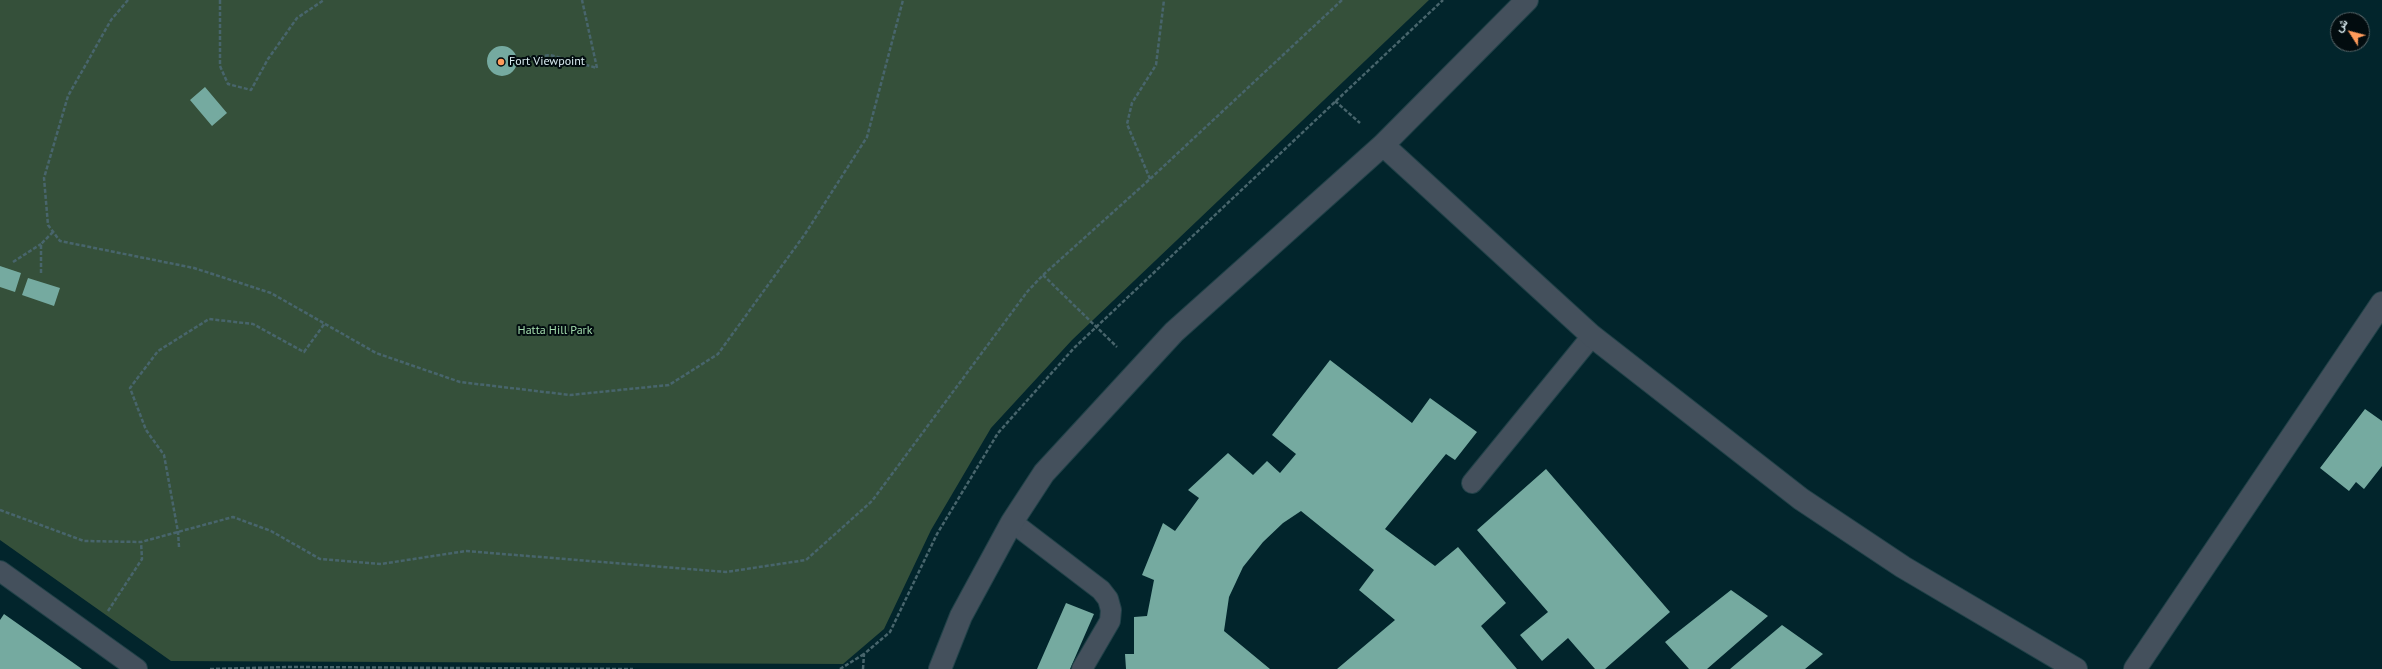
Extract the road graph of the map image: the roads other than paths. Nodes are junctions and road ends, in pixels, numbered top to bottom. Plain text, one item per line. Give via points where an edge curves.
1 (1527, 0) edge
2 (1383, 145) junction
3 (2382, 302) edge
4 (1592, 336) junction
5 (1472, 483) dead end
6 (1012, 522) junction
7 (0, 571) edge
8 (137, 669) edge
9 (940, 669) edge
10 (1082, 669) edge
11 (2076, 669) edge
12 (2135, 669) edge

1 - 2 street
2 - 4 street
2 - 6 street via 1174,332 1044,472
3 - 12 street
4 - 5 lane
4 - 11 street via 1801,499 1903,567
6 - 9 street via 961,616
6 - 10 lane via 1101,590 1108,599 1110,621
7 - 8 lane

